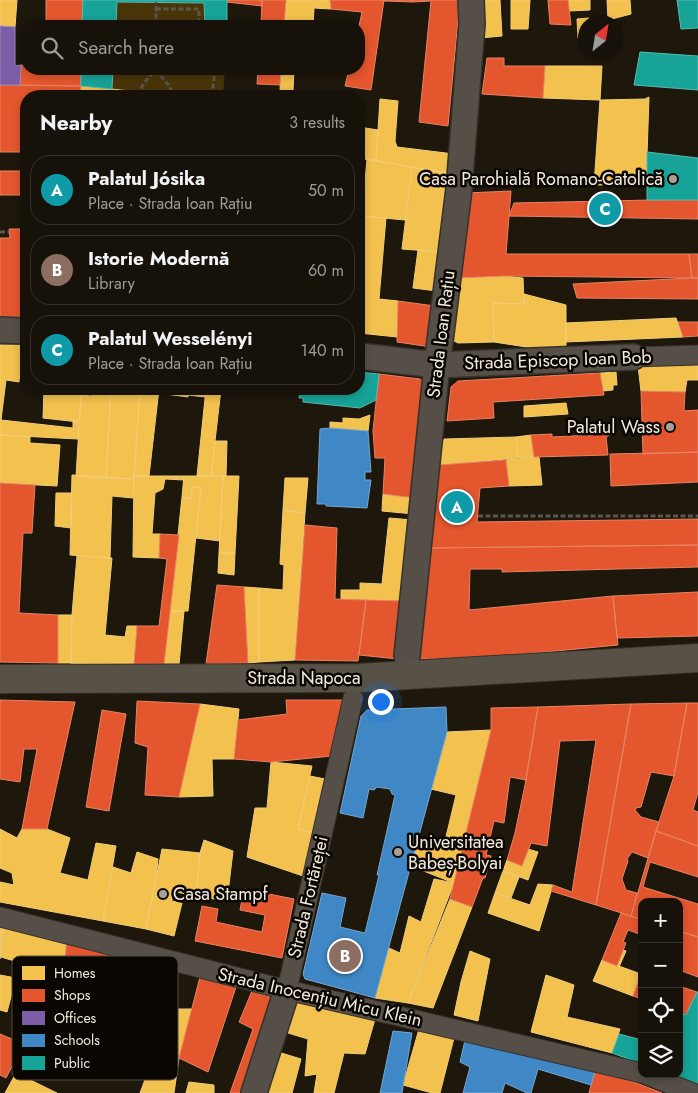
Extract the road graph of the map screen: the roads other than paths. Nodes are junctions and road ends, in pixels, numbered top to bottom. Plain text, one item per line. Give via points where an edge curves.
1 (471, 0) edge
2 (0, 330) edge
3 (20, 331) edge
4 (698, 355) edge
5 (365, 357) edge
6 (633, 357) joint
7 (437, 365) junction
8 (698, 658) edge
9 (406, 662) dead end
10 (0, 679) edge
11 (354, 698) dead end
12 (0, 917) edge
13 (153, 956) edge
14 (178, 962) edge
15 (287, 990) junction
16 (638, 1073) edge
17 (654, 1078) edge
18 (254, 1093) edge
19 (693, 1093) edge

1 - 7 street, Strada Ioan Rațiu via 472,24 459,189
2 - 3 street
4 - 6 street, Strada Episcop Ioan Bob
5 - 7 street, Strada Episcop Ioan Bob
6 - 7 street, Strada Episcop Ioan Bob
7 - 9 street, Strada Ioan Rațiu
8 - 10 main road, Strada Napoca via 358,678
11 - 15 street, Strada Fortăreței
12 - 13 street, Strada Inocențiu Micu Klein
14 - 15 street, Strada Inocențiu Micu Klein
15 - 16 street, Strada Inocențiu Micu Klein
15 - 18 street, Strada Fortăreței
17 - 19 street, Strada Inocențiu Micu Klein

